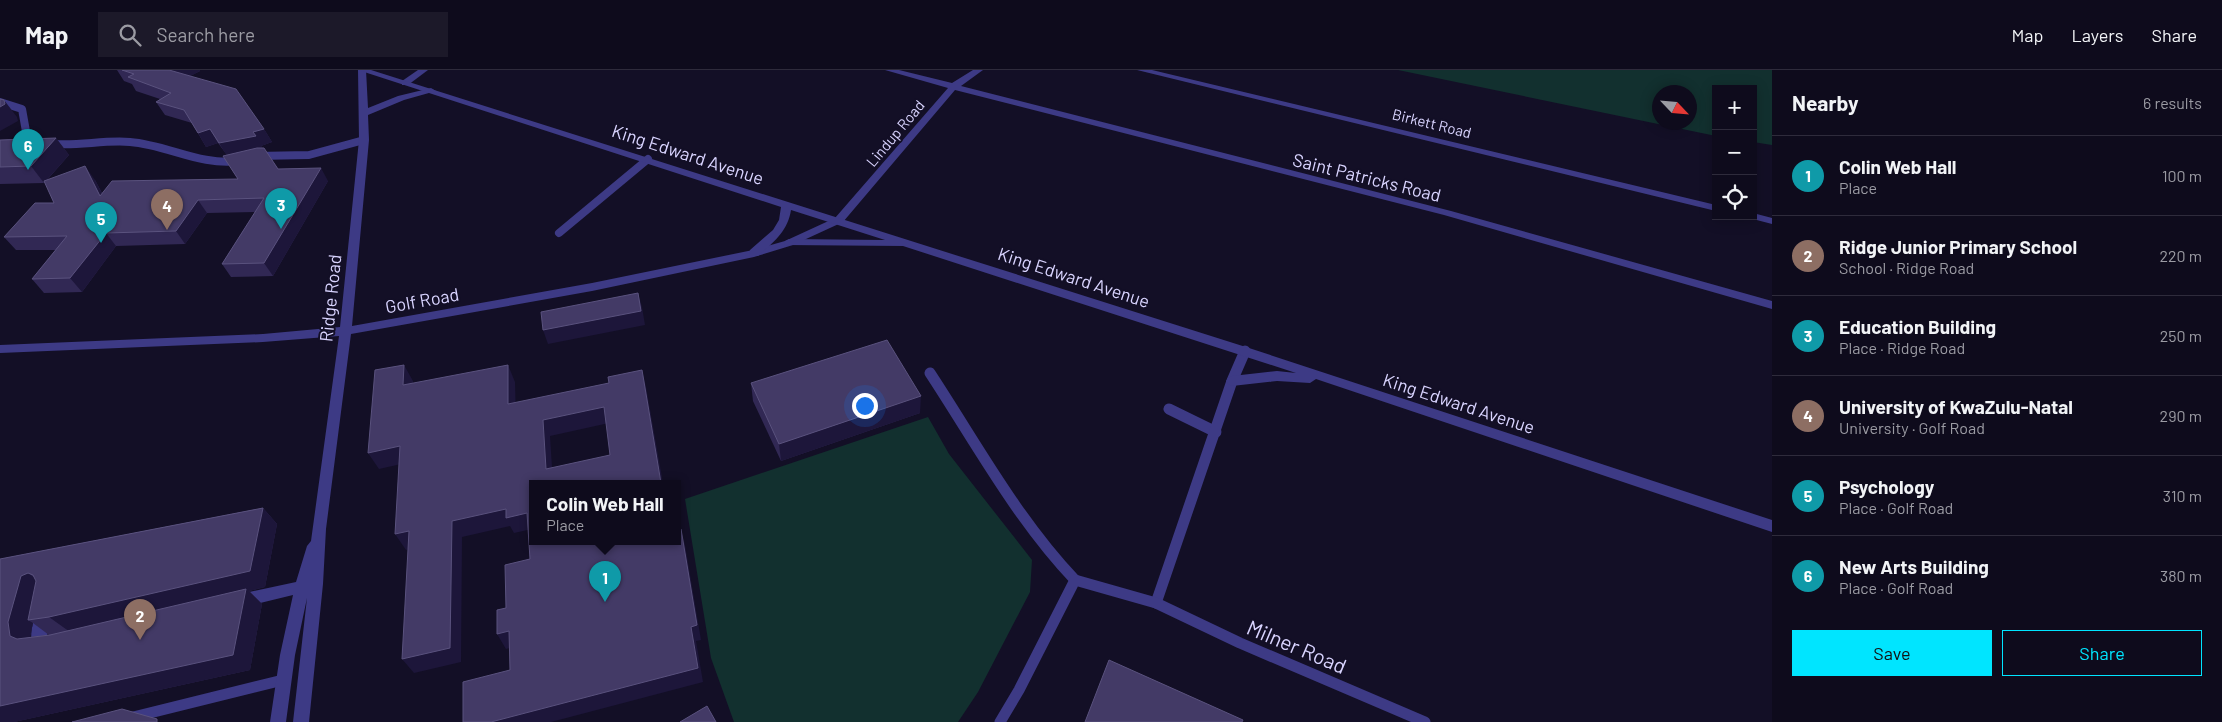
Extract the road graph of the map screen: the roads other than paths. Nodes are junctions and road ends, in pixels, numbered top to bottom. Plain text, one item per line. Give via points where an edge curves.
1 (362, 70) edge
2 (424, 70) edge
3 (890, 70) edge
4 (979, 70) edge
5 (1141, 70) edge
6 (405, 83) junction
7 (953, 87) junction
8 (431, 91) junction
9 (0, 102) edge
10 (364, 112) junction
11 (364, 140) junction
12 (648, 160) junction
13 (787, 204) junction
14 (1712, 207) edge
15 (1757, 217) edge
16 (839, 220) junction
17 (1772, 221) edge
18 (559, 233) dead end
19 (789, 243) junction
20 (916, 245) junction
21 (754, 253) junction
22 (1772, 304) edge
23 (346, 331) junction
24 (0, 349) edge
25 (1245, 351) junction
26 (930, 373) dead end
27 (1232, 381) junction
28 (1337, 381) junction
29 (1169, 409) dead end
30 (1216, 432) junction
31 (1772, 526) edge
32 (319, 529) junction
33 (1075, 580) junction
34 (301, 587) junction
35 (48, 597) edge
36 (1156, 603) junction
37 (228, 604) edge
38 (62, 642) edge
39 (283, 680) junction
40 (113, 722) edge
41 (278, 722) edge
42 (301, 722) edge
43 (1000, 722) edge
44 (1425, 722) edge

1 - 6 street, King Edward Avenue
1 - 10 street, Ridge Road
2 - 6 street
3 - 7 street, Saint Patricks Road
4 - 7 street, Lindup Road
5 - 14 street, Birkett Road
6 - 8 street, King Edward Avenue
7 - 16 street, Lindup Road
7 - 22 street, Saint Patricks Road via 1456,216
8 - 10 street
8 - 12 street, King Edward Avenue
9 - 11 lane via 22,109 27,137 33,141 148,144 209,163 231,163 264,154 309,154
10 - 11 street, Ridge Road
11 - 23 street, Ridge Road
12 - 13 street, King Edward Avenue
12 - 18 lane
13 - 16 street, King Edward Avenue
13 - 21 street via 781,228
15 - 17 street
16 - 19 street, Golf Road
16 - 20 street, King Edward Avenue
19 - 20 street
19 - 21 street, Golf Road
20 - 25 street, King Edward Avenue
21 - 23 street, Golf Road via 592,287
23 - 24 street, Golf Road via 263,338
23 - 32 street, Ridge Road
25 - 27 lane
25 - 28 street, King Edward Avenue
26 - 33 lane via 1026,520
27 - 28 street via 1290,376
27 - 30 lane
28 - 31 street, King Edward Avenue
29 - 30 lane
30 - 36 lane
32 - 34 street, Ridge Road
32 - 42 street, Ridge Road
33 - 36 lane, Milner Road
33 - 43 lane via 1024,682
34 - 37 street
34 - 39 street, Ridge Road
35 - 38 street via 39,645
36 - 44 lane, Milner Road via 1240,643
39 - 40 lane
39 - 41 street, Ridge Road

